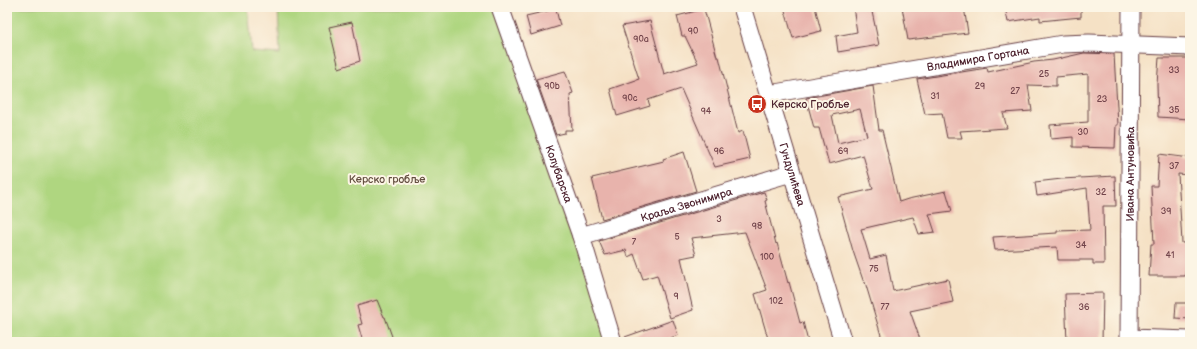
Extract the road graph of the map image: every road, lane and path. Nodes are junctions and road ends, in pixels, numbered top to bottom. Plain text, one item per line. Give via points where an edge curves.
1 (500, 7) edge
2 (742, 7) edge
3 (1131, 7) edge
4 (1131, 46) junction
5 (1190, 47) edge
6 (769, 94) junction
7 (791, 173) junction
8 (581, 236) junction
9 (1129, 340) edge
10 (1190, 340) edge
11 (613, 342) edge
12 (843, 342) edge

1 - 8 street, Колубарска
2 - 6 street, Гундулићева
3 - 4 street, Ивана Антуновића
4 - 5 street, Владимира Гортана
4 - 6 street, Владимира Гортана via 1063,44
4 - 9 street, Ивана Антуновића
6 - 7 street, Гундулићева
7 - 8 street, Краља Звонимира
7 - 12 street, Гундулићева
8 - 11 street, Колубарска
9 - 10 street

